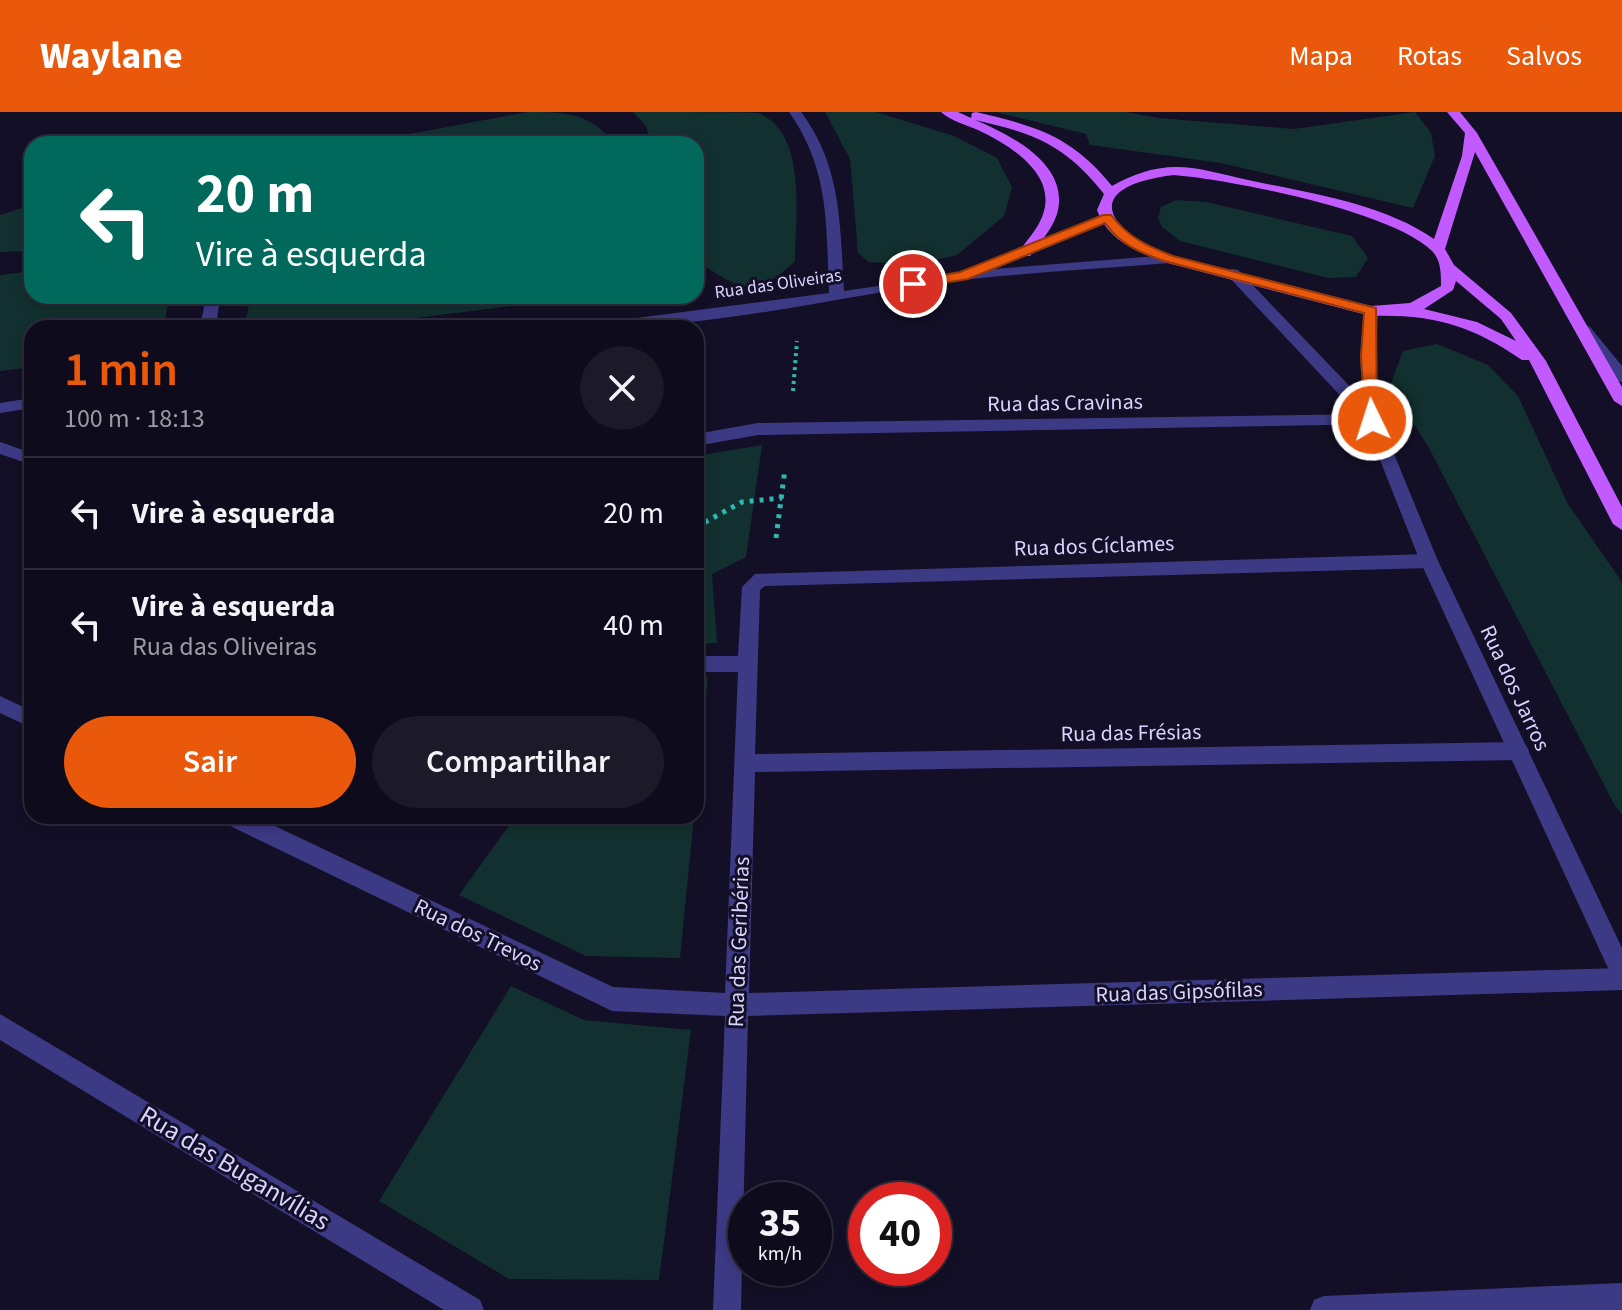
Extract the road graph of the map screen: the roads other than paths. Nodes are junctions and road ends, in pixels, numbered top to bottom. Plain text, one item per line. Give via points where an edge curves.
1 (795, 112) edge
2 (947, 112) edge
3 (958, 112) edge
4 (1453, 112) edge
5 (1471, 133) junction
6 (1110, 193) junction
7 (1107, 218) junction
8 (1438, 249) junction
9 (1025, 253) junction
10 (1169, 259) junction
11 (1449, 268) junction
12 (1233, 273) junction
13 (963, 276) junction
14 (837, 297) junction
15 (1406, 310) junction
16 (1371, 311) junction
17 (658, 320) edge
18 (1579, 323) junction
19 (1540, 365) junction
20 (1622, 377) edge
21 (1622, 401) edge
22 (24, 404) edge
23 (0, 408) edge
24 (1372, 420) junction
25 (704, 439) edge
26 (0, 448) edge
27 (24, 456) edge
28 (1622, 524) edge
29 (1429, 561) junction
30 (766, 579) joint
31 (704, 664) edge
32 (747, 664) junction
33 (0, 704) edge
34 (24, 716) edge
35 (1519, 751) junction
36 (745, 763) junction
37 (249, 824) edge
38 (1622, 976) edge
39 (737, 1005) junction
40 (0, 1026) edge
41 (1622, 1297) edge
42 (470, 1310) edge
43 (727, 1310) edge
44 (1324, 1310) edge

1 - 14 street via 819,145 827,168
2 - 9 main road via 1019,148 1047,177 1051,211
3 - 6 main road via 1017,125 1071,148
4 - 5 main road
5 - 8 main road
5 - 18 main road
6 - 7 main road
6 - 8 main road via 1127,179 1152,172 1199,173 1386,219
7 - 9 street, Rua das Oliveiras
7 - 10 main road via 1138,248
8 - 11 main road
9 - 13 street, Rua das Oliveiras
10 - 12 main road
10 - 13 street, Rua das Oliveiras
11 - 15 main road via 1448,287 1432,302
11 - 19 main road via 1506,316
12 - 16 main road
12 - 24 street, Rua dos Jarros
13 - 14 street, Rua das Oliveiras
14 - 17 street, Rua das Oliveiras
15 - 16 main road
15 - 19 main road via 1474,324
16 - 24 street, Rua dos Jarros
18 - 20 street
18 - 21 main road
19 - 28 main road
22 - 23 street
24 - 25 street, Rua das Cravinas via 791,428
24 - 29 street, Rua dos Jarros
26 - 27 street
29 - 30 street, Rua dos Cíclames
29 - 35 street, Rua dos Jarros
30 - 32 street, Rua das Geribérias via 755,582 750,594
31 - 32 street
32 - 36 street, Rua das Geribérias
33 - 34 street
35 - 36 street, Rua das Frésias
35 - 38 street, Rua dos Jarros
36 - 39 street, Rua das Geribérias
37 - 39 street, Rua dos Trevos via 612,999
38 - 39 street, Rua das Gipsófilas
39 - 43 street, Rua das Geribérias
40 - 42 street, Rua das Buganvílias
41 - 44 street

